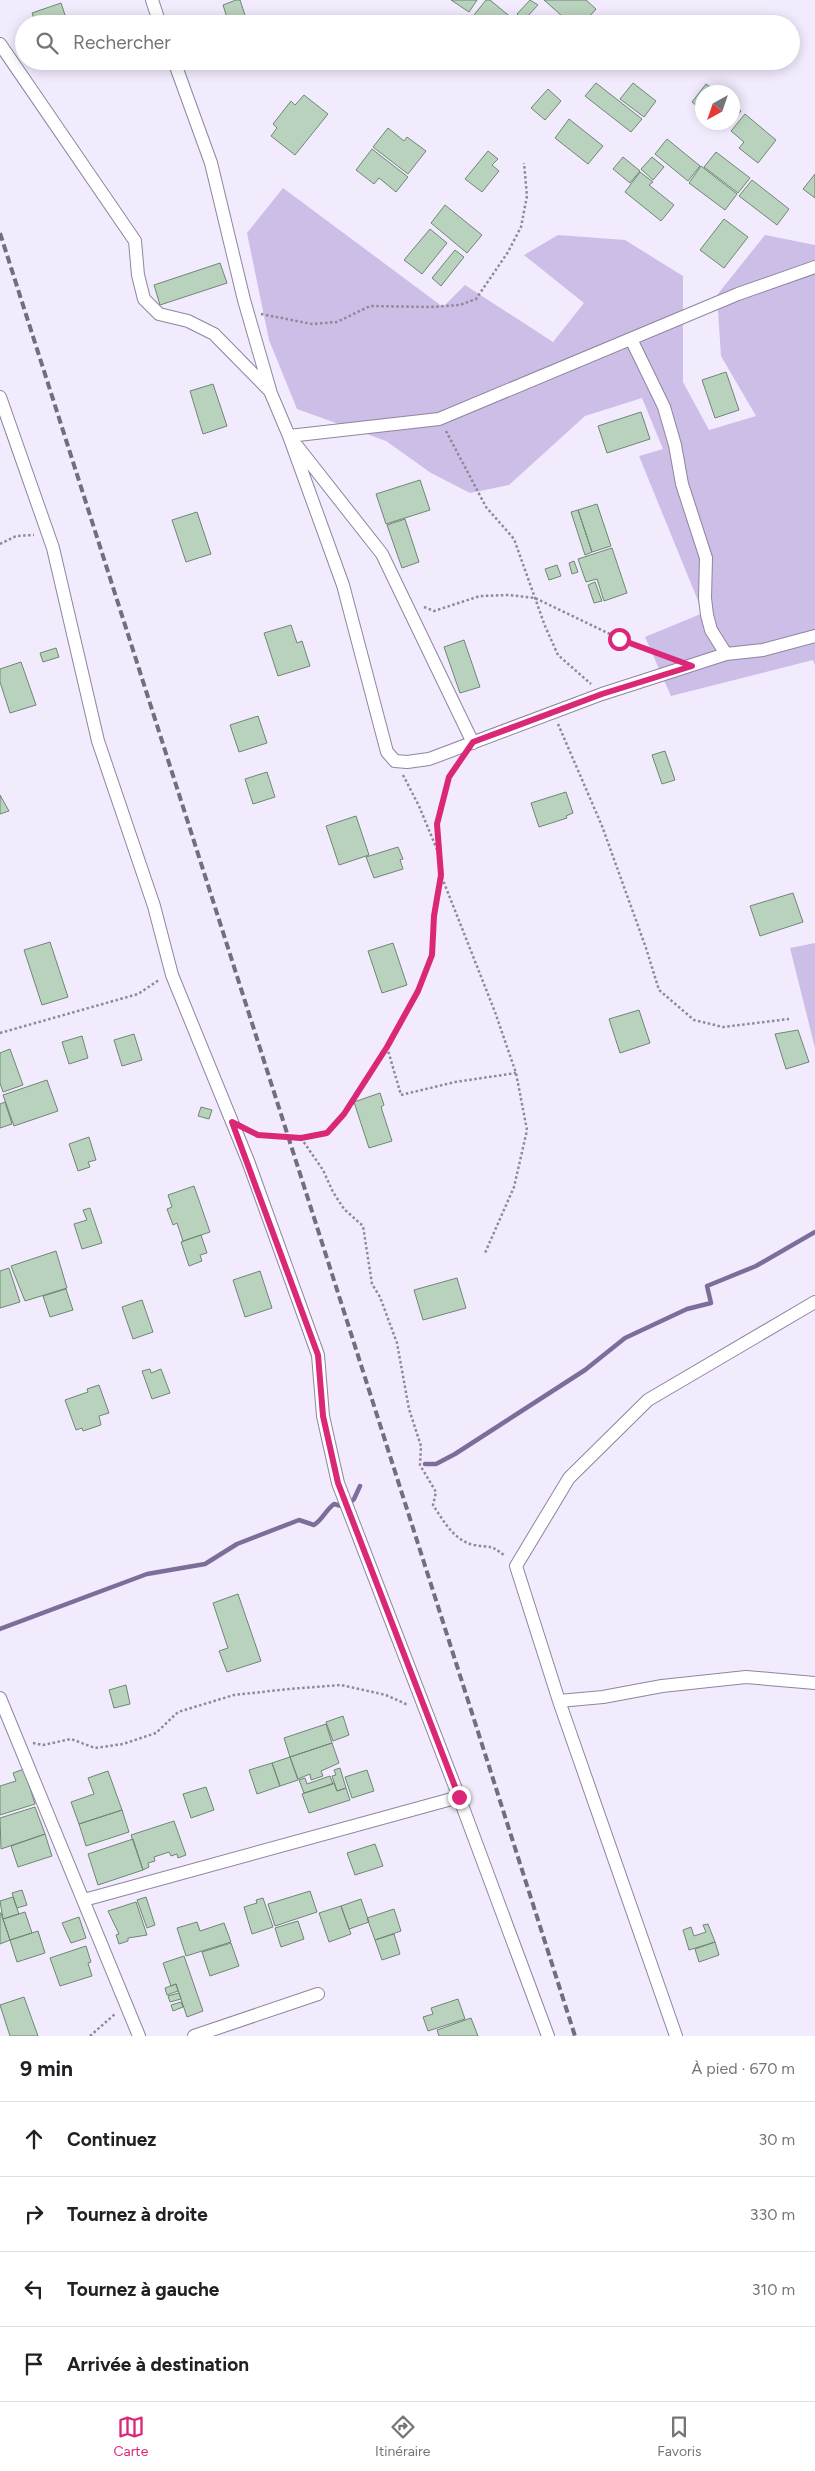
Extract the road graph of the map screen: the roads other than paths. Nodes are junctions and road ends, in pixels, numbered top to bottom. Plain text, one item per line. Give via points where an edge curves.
1 (152, 0) edge
2 (157, 15) edge
3 (0, 44) edge
4 (15, 66) edge
5 (18, 70) edge
6 (177, 70) edge
7 (815, 268) edge
8 (631, 338) junction
9 (270, 391) junction
10 (0, 397) edge
11 (289, 436) junction
12 (815, 636) edge
13 (726, 654) junction
14 (473, 742) junction
15 (815, 1302) edge
16 (815, 1683) edge
17 (0, 1698) edge
18 (558, 1702) junction
19 (459, 1797) junction
20 (84, 1900) junction
21 (318, 1994) dead end
22 (139, 2036) edge
23 (194, 2036) edge
24 (548, 2036) edge
25 (676, 2036) edge

1 - 2 street
3 - 4 street
5 - 9 street via 135,241 144,299 159,314 214,334
6 - 9 street via 211,163
7 - 8 street via 738,294
8 - 11 street via 439,419
8 - 13 street via 664,407 682,484 706,558 707,615 711,630
9 - 11 street
10 - 19 street via 49,535 98,741 154,906 172,975 232,1122 318,1355 323,1416 338,1483
11 - 14 street via 382,554
11 - 14 street via 343,585 388,752 395,761 407,762 429,759
12 - 13 street via 763,650
13 - 14 street via 602,694
15 - 18 street via 648,1400 569,1478 516,1566
16 - 18 street via 746,1677
17 - 20 street
18 - 25 street
19 - 20 street
19 - 24 street
20 - 22 street
21 - 23 street

